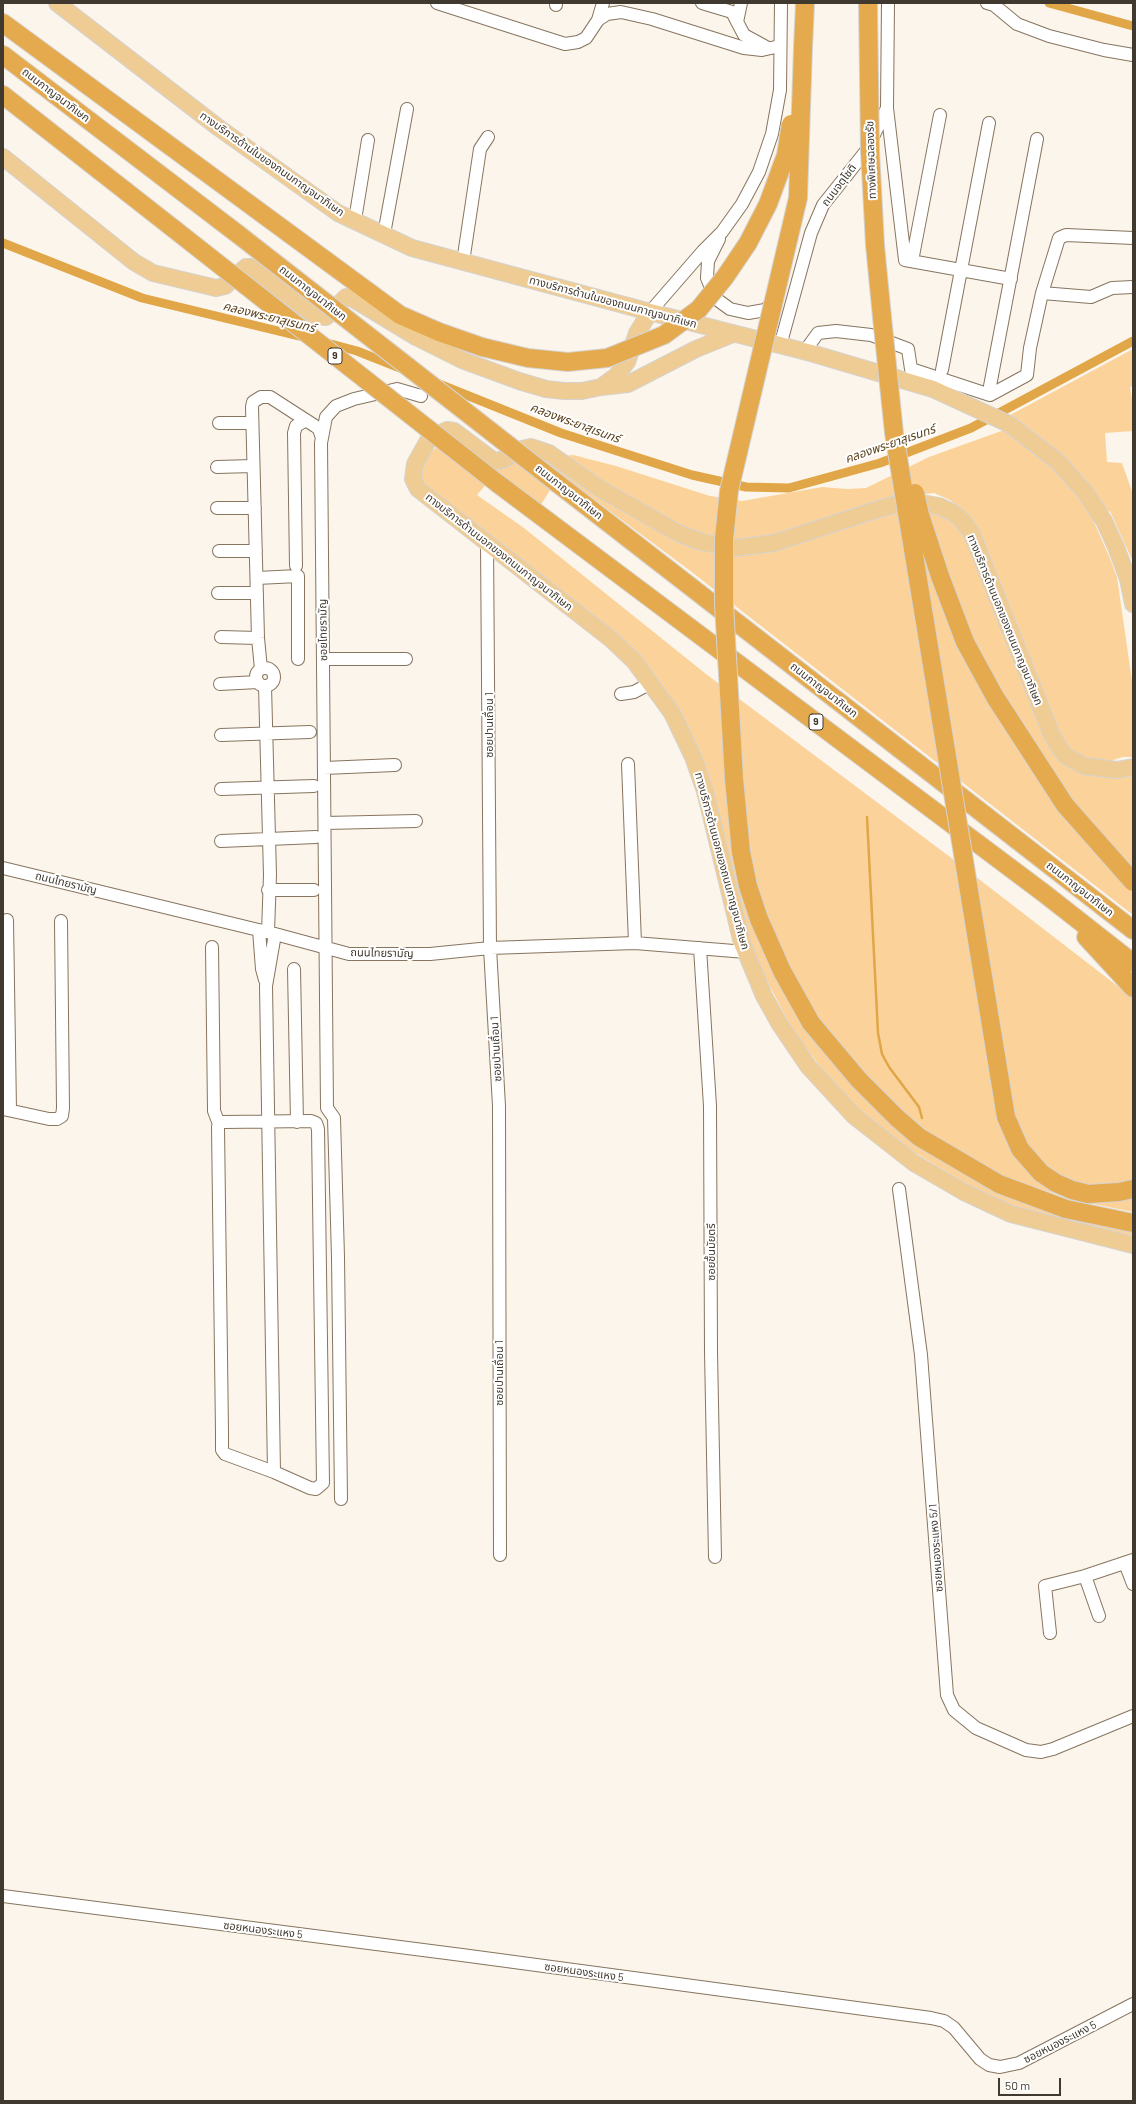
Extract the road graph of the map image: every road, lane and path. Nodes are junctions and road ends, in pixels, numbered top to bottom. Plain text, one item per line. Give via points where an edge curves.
1 (57, 3) edge
2 (437, 3) edge
3 (603, 3) edge
4 (702, 3) edge
5 (741, 3) edge
6 (781, 3) edge
7 (805, 3) edge
8 (868, 3) edge
9 (888, 3) edge
10 (987, 3) edge
11 (598, 20) junction
12 (737, 22) junction
13 (3, 23) edge
14 (775, 47) junction
15 (803, 48) junction
16 (3, 55) edge
17 (1133, 55) edge
18 (3, 95) edge
19 (887, 108) junction
20 (407, 109) dead end
21 (940, 115) dead end
22 (989, 123) dead end
23 (488, 137) dead end
24 (1037, 139) dead end
25 (368, 140) dead end
26 (3, 157) edge
27 (355, 220) junction
28 (722, 232) junction
29 (384, 234) junction
30 (1133, 238) edge
31 (912, 261) junction
32 (464, 262) junction
33 (962, 270) junction
34 (1011, 279) junction
35 (796, 283) junction
36 (1133, 287) edge
37 (1042, 293) junction
38 (650, 312) junction
39 (882, 317) junction
40 (733, 334) junction
41 (780, 346) junction
42 (808, 352) junction
43 (942, 370) dead end
44 (990, 386) dead end
45 (601, 387) junction
46 (421, 396) dead end
47 (306, 420) junction
48 (220, 423) dead end
49 (252, 423) junction
50 (322, 438) junction
51 (253, 466) junction
52 (217, 467) dead end
53 (217, 508) dead end
54 (255, 508) junction
55 (487, 543) junction
56 (219, 551) dead end
57 (256, 551) junction
58 (296, 566) dead end
59 (257, 578) junction
60 (218, 593) dead end
61 (257, 593) junction
62 (1133, 604) edge
63 (221, 637) dead end
64 (258, 638) junction
65 (323, 659) junction
66 (406, 659) dead end
67 (298, 660) dead end
68 (651, 683) junction
69 (220, 684) dead end
70 (262, 684) junction
71 (621, 694) dead end
72 (310, 732) dead end
73 (266, 734) junction
74 (221, 735) dead end
75 (628, 764) dead end
76 (396, 765) dead end
77 (1133, 767) edge
78 (324, 768) junction
79 (268, 786) junction
80 (314, 786) dead end
81 (221, 788) dead end
82 (416, 821) dead end
83 (325, 823) junction
84 (316, 837) dead end
85 (269, 839) junction
86 (221, 841) dead end
87 (3, 868) edge
88 (1133, 882) edge
89 (268, 890) junction
90 (314, 890) dead end
91 (1045, 894) junction
92 (7, 920) dead end
93 (61, 921) dead end
94 (1133, 930) edge
95 (264, 931) junction
96 (5, 941) edge
97 (636, 943) junction
98 (212, 947) dead end
99 (325, 947) junction
100 (490, 948) junction
101 (700, 948) junction
102 (746, 952) junction
103 (1133, 963) edge
104 (294, 969) dead end
105 (1133, 988) edge
106 (6, 994) edge
107 (7, 1046) edge
108 (7, 1109) edge
109 (268, 1122) junction
110 (297, 1122) junction
111 (220, 1124) junction
112 (899, 1189) dead end
113 (1133, 1189) edge
114 (1133, 1223) edge
115 (1133, 1245) edge
116 (274, 1472) junction
117 (341, 1499) dead end
118 (500, 1555) dead end
119 (715, 1557) dead end
120 (1129, 1562) edge
121 (1085, 1576) junction
122 (1133, 1584) edge
123 (1099, 1616) dead end
124 (1050, 1633) dead end
125 (1133, 1716) edge
126 (3, 1896) edge
127 (1133, 2004) edge

1 - 27 main road, ทางบริการด้านในของถนนกาญจนาภิเษก via 219,128 338,213
2 - 11 street via 566,44 586,38
3 - 11 street
4 - 12 street via 732,12
5 - 12 street
6 - 14 street
7 - 15 highway
8 - 39 highway, ทางพิเศษฉลองรัช, bridge via 870,150
9 - 19 street, ถนนจตุโชติ
10 - 17 street via 994,5 1017,24 1049,36
11 - 14 street via 607,14 621,12 744,48 762,50
12 - 14 street via 744,35
13 - 15 highway, bridge via 400,315 482,347 528,358 568,362 607,358 664,335 699,308 725,277 748,243 768,204 786,155
14 - 28 street via 780,90 772,134 759,172 742,204
15 - 114 highway, bridge via 798,198 729,491 724,539 724,605 734,779 741,852 748,886 759,919 782,971 811,1023 859,1080 897,1118 919,1137 998,1184 1066,1209
16 - 94 highway, ถนนกาญจนาภิเษก, bridge via 240,235
18 - 91 highway, 9, bridge via 497,483
19 - 31 street via 905,260
19 - 35 street, ถนนจตุโชติ via 866,151 823,204
20 - 29 street
21 - 31 street
22 - 33 street
23 - 32 street via 480,149
24 - 34 street
25 - 27 street
26 - 45 main road via 134,262 153,273 216,288 225,286 246,267 251,267 316,316 326,317 346,297 350,297 449,354 519,381 564,391
27 - 29 main road, ทางบริการด้านในของถนนกาญจนาภิเษก
28 - 35 street via 708,261 708,278 715,298 730,310 748,313 765,310
28 - 38 street via 674,282
29 - 32 main road, ทางบริการด้านในของถนนกาญจนาภิเษก via 412,248
30 - 37 street via 1059,238
31 - 33 street
32 - 38 main road, ทางบริการด้านในของถนนกาญจนาภิเษก
33 - 34 street
33 - 43 street
34 - 44 street
35 - 41 street, ถนนจตุโชติ
36 - 37 street via 1112,288 1091,297
37 - 42 street via 1027,375 990,395 911,369 908,349 871,335 836,331 818,333
38 - 40 main road, ทางบริการด้านในของถนนกาญจนาภิเษก
38 - 45 main road via 638,333 627,362 616,376
39 - 88 highway, bridge via 920,515 965,642 1014,729 1065,805
39 - 113 highway, bridge via 894,432 1006,1117 1020,1149 1041,1173 1056,1183 1088,1194
40 - 41 main road, ทางบริการด้านในของถนนกาญจนาภิเษก
40 - 45 main road via 696,349 628,384
41 - 42 main road, ทางบริการด้านในของถนนกาญจนาภิเษก
42 - 62 main road, ทางบริการด้านในของถนนกาญจนาภิเษก via 933,389 983,411 1023,433 1057,461 1085,492 1110,532 1128,579
46 - 50 street, ซอยไทยรามัญ via 397,389 336,406 326,417
47 - 49 street via 270,397 261,397 253,402
47 - 50 street via 319,429
47 - 58 street via 296,426 294,433
48 - 49 street
49 - 51 street
50 - 65 street, ซอยไทยรามัญ
51 - 52 street
51 - 54 street
53 - 54 street
54 - 57 street
55 - 68 main road, ทางบริการด้านนอกของถนนกาญจนาภิเษก via 612,640 634,661
55 - 77 main road, ทางบริการด้านนอกของถนนกาญจนาภิเษก via 418,489 414,479 415,464 429,439 442,431 454,431 494,461 502,460 522,449 531,447 541,450 599,488 678,533 718,546 743,548 774,543 910,501 939,506 962,520 972,534 1058,747 1066,756 1084,766 1117,770
55 - 100 street, ซอยปานเถื่อน 1
56 - 57 street
57 - 59 street
59 - 61 street
59 - 67 street via 298,576
60 - 61 street
61 - 64 street
63 - 64 street
64 - 70 street via 261,669 267,668 273,674 273,682
65 - 66 street
65 - 78 street, ซอยไทยรามัญ
68 - 71 street via 634,692
68 - 102 main road, ทางบริการด้านนอกของถนนกาญจนาภิเษก via 672,713 693,757 705,791 734,915
69 - 70 street
70 - 73 street
72 - 73 street
73 - 74 street
73 - 79 street
75 - 97 street
76 - 78 street
78 - 83 street, ซอยไทยรามัญ
79 - 80 street
79 - 81 street
79 - 85 street
82 - 83 street
83 - 99 street, ซอยไทยรามัญ
84 - 85 street
85 - 86 street
85 - 89 street
87 - 95 street, ถนนไทยรามัญ
89 - 90 street
89 - 95 street
91 - 103 highway, 9
91 - 105 highway
92 - 96 street
93 - 108 street via 62,1116 49,1119
95 - 99 street, ถนนไทยรามัญ
95 - 109 street via 262,969 266,986
96 - 106 street
97 - 100 street, ถนนไทยรามัญ
97 - 101 street, ถนนไทยรามัญ
98 - 111 street via 214,1111
99 - 100 street, ถนนไทยรามัญ via 349,954 430,954
99 - 117 street, ซอยไทยรามัญ via 327,1108 334,1118 336,1182
100 - 118 street, ซอยปานเถื่อน 1 via 499,1106
101 - 102 street, ถนนไทยรามัญ
101 - 119 street, ซอยชื้นมัยตรี via 710,1106
102 - 115 main road, ทางบริการด้านนอกของถนนกาญจนาภิเษก via 764,996 808,1066 854,1116 914,1163 964,1192 1011,1214
104 - 110 street
106 - 107 street
107 - 108 street
109 - 110 street
109 - 111 street
109 - 116 street
110 - 116 street via 310,1121 316,1123 318,1128 323,1482 316,1489 310,1488
111 - 116 street via 218,1127 222,1450 228,1456
112 - 125 street, ซอยหนองระแหง 5/1 via 921,1355 946,1696 954,1710 976,1728 1026,1750 1041,1752
120 - 121 street
120 - 122 street
121 - 123 street
121 - 124 street via 1045,1586
126 - 127 street, ซอยหนองระแหง 5 via 931,2018 944,2021 980,2059 989,2065 1000,2067 1019,2063

